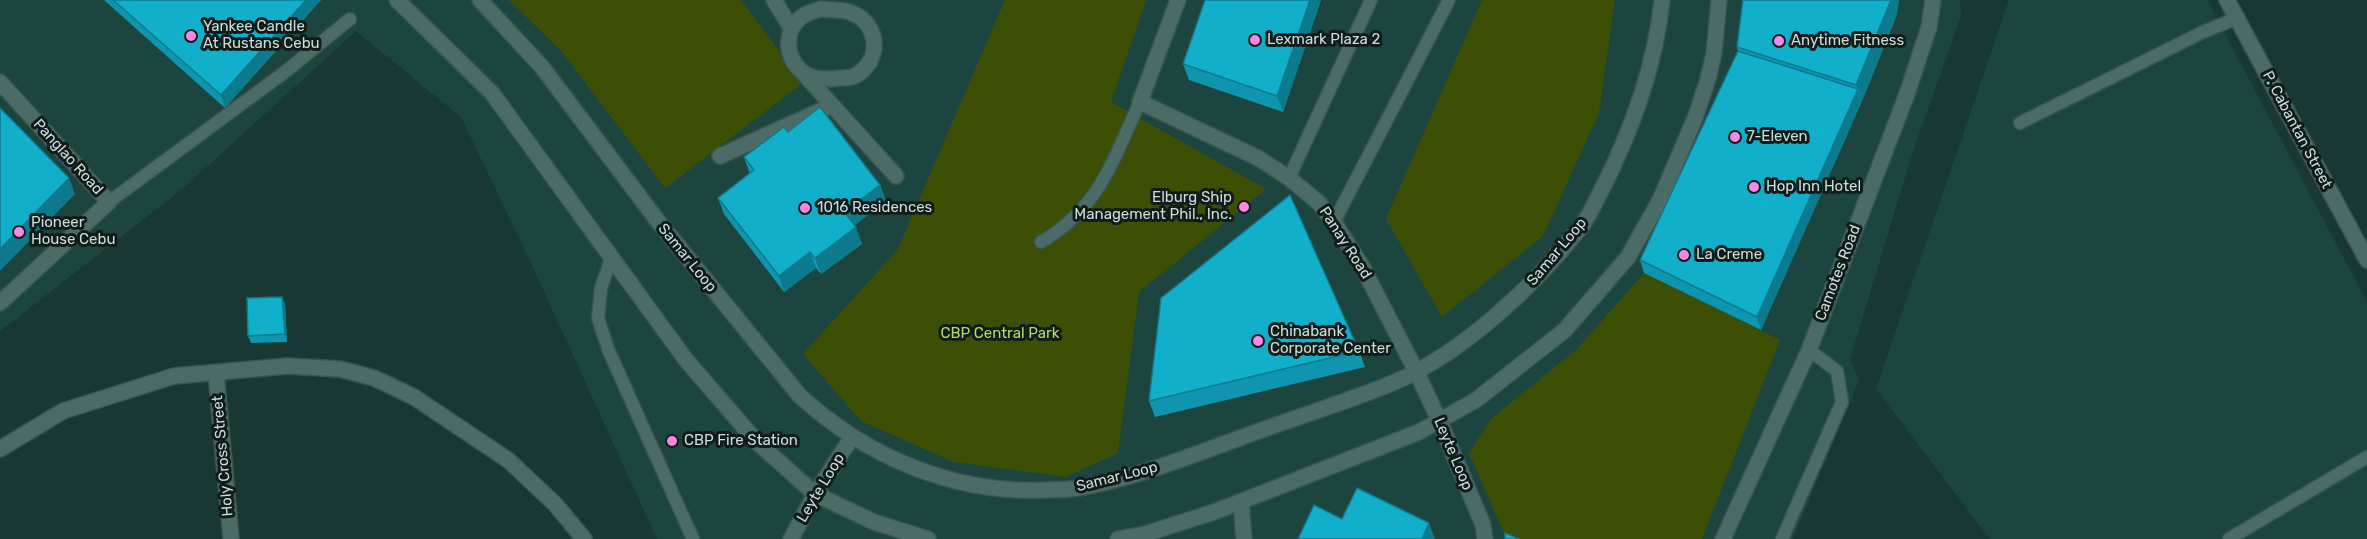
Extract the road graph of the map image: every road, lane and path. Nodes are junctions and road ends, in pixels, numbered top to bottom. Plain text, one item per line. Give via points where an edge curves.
1 (480, 0) edge
2 (774, 0) edge
3 (1178, 0) edge
4 (1371, 0) edge
5 (1449, 0) edge
6 (1662, 0) edge
7 (1719, 0) edge
8 (1933, 0) edge
9 (2227, 0) edge
10 (404, 2) edge
11 (2237, 18) junction
12 (350, 19) dead end
13 (791, 28) junction
14 (803, 73) junction
15 (0, 82) edge
16 (1140, 102) junction
17 (831, 106) junction
18 (2020, 123) dead end
19 (720, 156) dead end
20 (896, 176) dead end
21 (1289, 178) junction
22 (109, 202) junction
23 (1334, 222) junction
24 (1041, 242) dead end
25 (612, 256) junction
26 (2367, 260) edge
27 (0, 303) edge
28 (1809, 350) junction
29 (1416, 371) junction
30 (216, 373) junction
31 (1440, 422) junction
32 (852, 437) junction
33 (0, 449) edge
34 (2367, 457) edge
35 (815, 494) junction
36 (1241, 502) junction
37 (231, 539) edge
38 (584, 539) edge
39 (693, 539) edge
40 (792, 539) edge
41 (928, 539) edge
42 (1118, 539) edge
43 (1244, 539) edge
44 (1485, 539) edge
45 (1723, 539) edge
46 (1782, 539) edge
47 (2229, 539) edge

1 - 32 street, Samar Loop via 542,67 657,220 799,395
2 - 13 street
3 - 16 street
4 - 21 lane
5 - 23 lane
6 - 29 street, Samar Loop via 1640,100 1583,225 1528,287 1450,350
7 - 31 street via 1714,53 1695,118 1660,200 1628,257 1565,330 1476,400
8 - 28 street, Camotes Road via 1929,27 1907,94
9 - 11 street, P. Cabantan Street
10 - 25 street via 492,93
11 - 18 lane
11 - 26 street, P. Cabantan Street
12 - 22 lane
13 - 14 street via 789,52
13 - 14 street via 809,12 849,11 869,25 874,36 871,60 854,77 814,78
14 - 17 street
15 - 22 street, Panglao Road
16 - 21 street, Panay Road via 1258,158
16 - 24 lane via 1098,190 1082,210
17 - 19 street
17 - 20 street
21 - 23 street, Panay Road via 1319,203
22 - 27 street, Panglao Road
23 - 29 street, Panay Road via 1363,268
25 - 35 street via 693,369 757,442
25 - 39 lane via 598,318 608,349
28 - 45 street, Camotes Road
28 - 46 lane via 1837,371 1842,402
29 - 31 street, Leyte Loop
29 - 32 street, Samar Loop via 1395,382 1141,473 1077,488 983,487 939,478
30 - 33 street via 174,376 63,411
30 - 37 street, Holy Cross Street
30 - 38 street via 287,366 340,369 374,378 414,397 508,460 555,504
31 - 36 street
31 - 44 street, Leyte Loop via 1483,525
32 - 35 street, Leyte Loop
34 - 47 lane
35 - 40 street, Leyte Loop
35 - 41 street via 874,522
36 - 42 street via 1142,535
36 - 43 street

